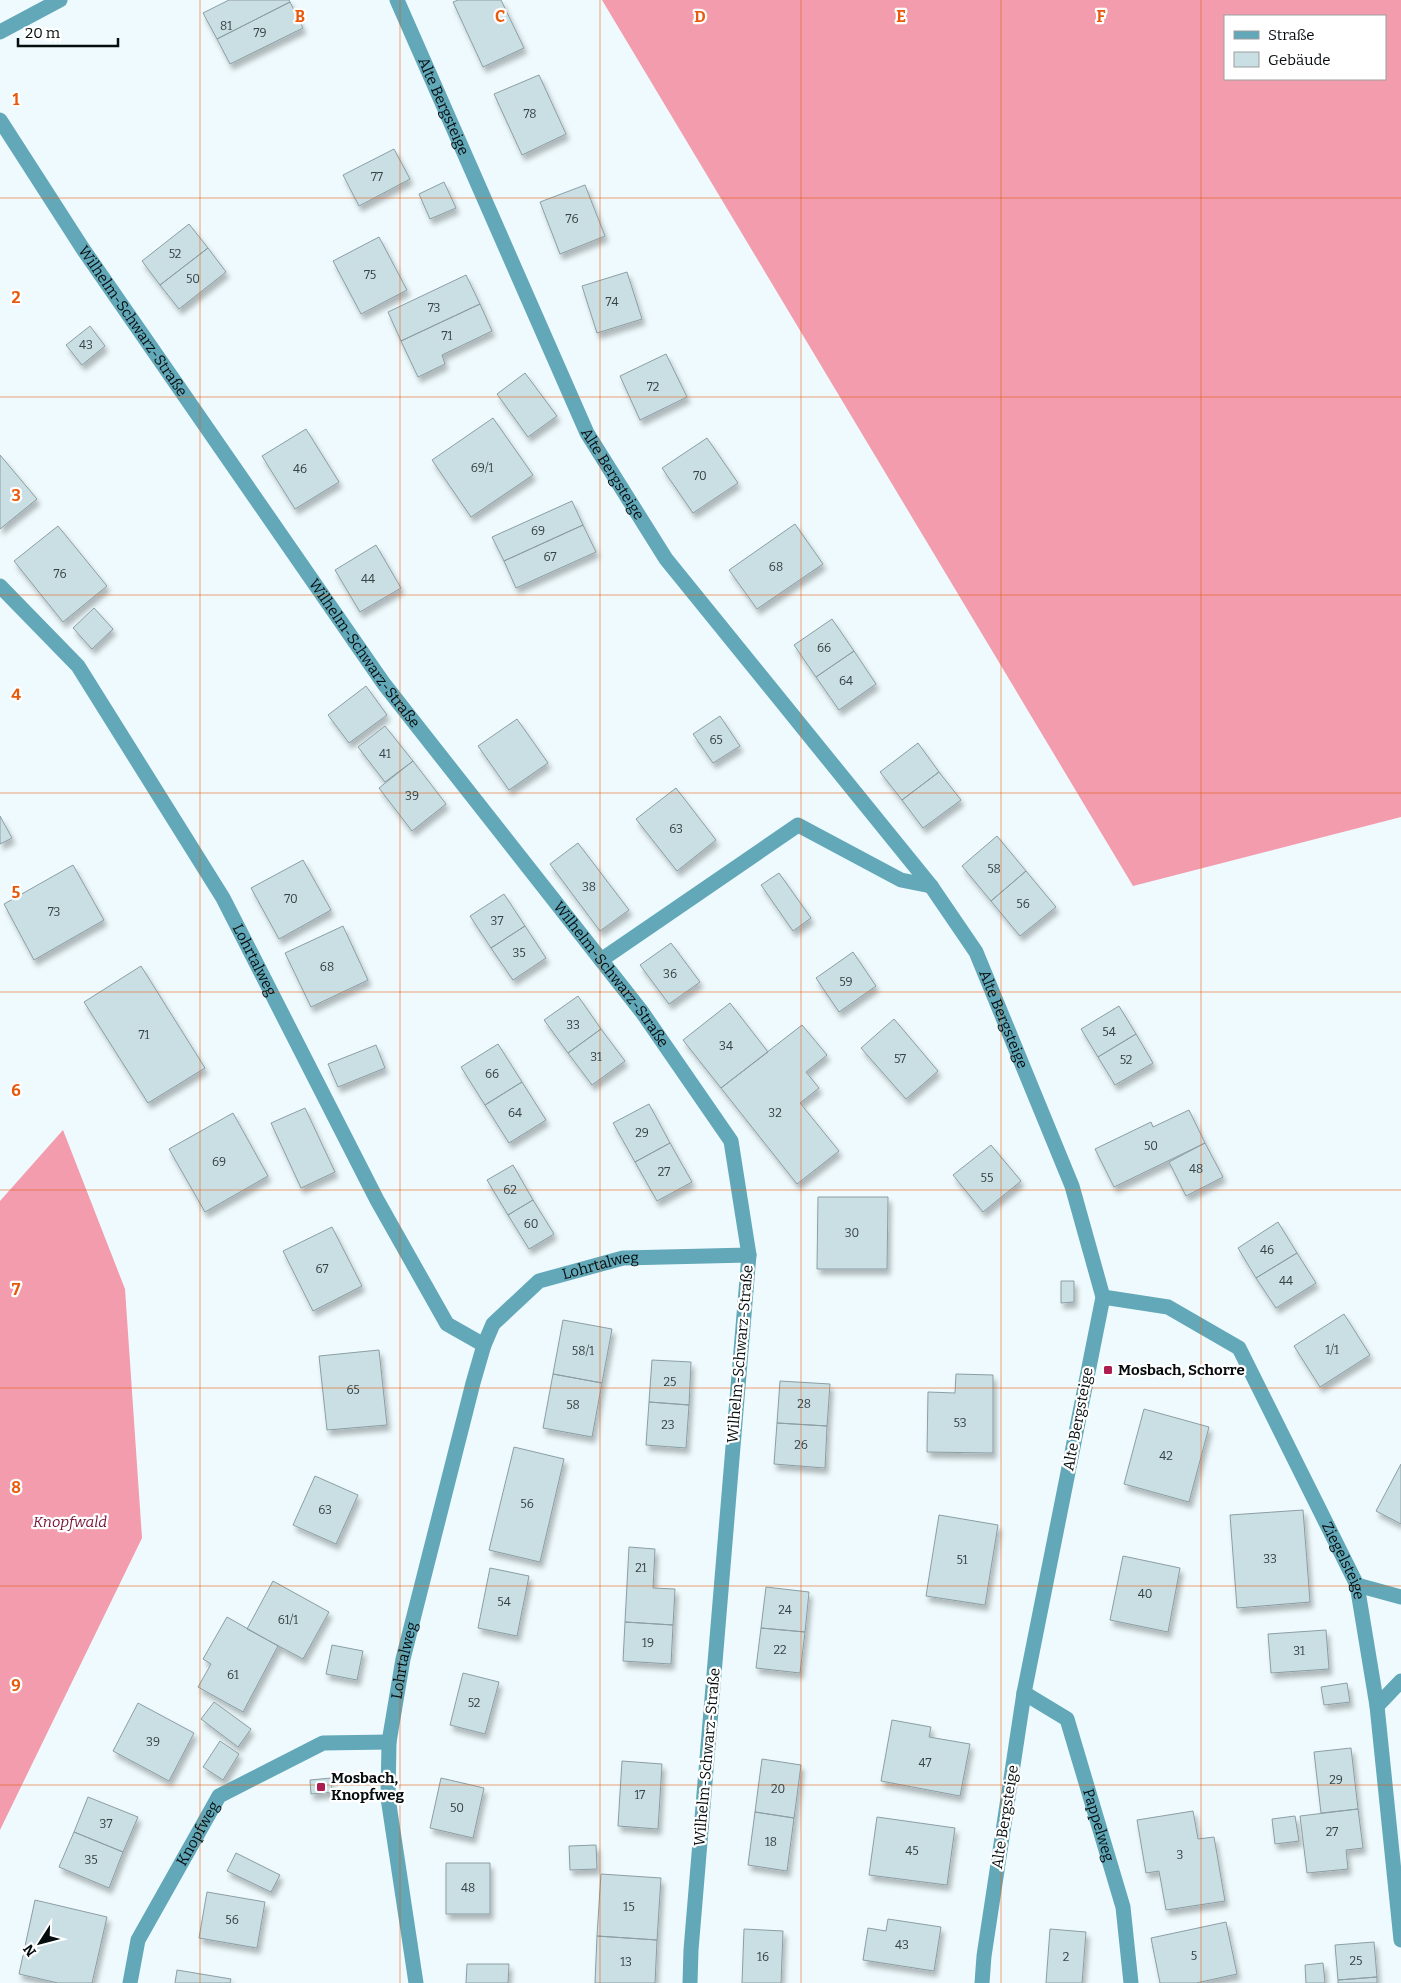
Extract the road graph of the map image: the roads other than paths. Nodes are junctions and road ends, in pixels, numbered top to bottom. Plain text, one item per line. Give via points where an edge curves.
1 (60, 0) edge
2 (396, 0) edge
3 (0, 32) edge
4 (0, 120) edge
5 (0, 586) edge
6 (931, 886) junction
7 (601, 960) junction
8 (749, 1255) junction
9 (1102, 1297) junction
10 (484, 1345) junction
11 (1357, 1585) junction
12 (1401, 1597) edge
13 (1401, 1681) edge
14 (1024, 1694) junction
15 (1377, 1706) junction
16 (388, 1742) junction
17 (1401, 1940) edge
18 (130, 1983) edge
19 (416, 1983) edge
20 (690, 1983) edge
21 (982, 1983) edge
22 (1131, 1983) edge

1 - 3 street
2 - 6 street, Alte Bergsteige via 587,433 666,559
4 - 7 street, Wilhelm-Schwarz-Straße via 83,249 384,684
5 - 10 street, Lohrtalweg via 78,666 223,898 377,1200 447,1324
6 - 7 street via 901,880 798,825
6 - 9 street, Alte Bergsteige via 976,952 1072,1186
7 - 8 street, Wilhelm-Schwarz-Straße via 642,1012 731,1140
8 - 10 street, Lohrtalweg via 623,1258 539,1281 493,1324
8 - 20 street, Wilhelm-Schwarz-Straße
9 - 11 street, Ziegelsteige via 1168,1307 1239,1348
9 - 14 street, Alte Bergsteige
10 - 16 street, Lohrtalweg via 403,1659
11 - 12 street
11 - 15 street, Ziegelsteige
13 - 15 street
14 - 21 street, Alte Bergsteige
14 - 22 street, Pappelweg via 1067,1719 1123,1907
15 - 17 street, Ziegelsteige
16 - 18 street, Knopfweg via 323,1743 219,1796 138,1940
16 - 19 street, Lohrtalweg via 388,1798

